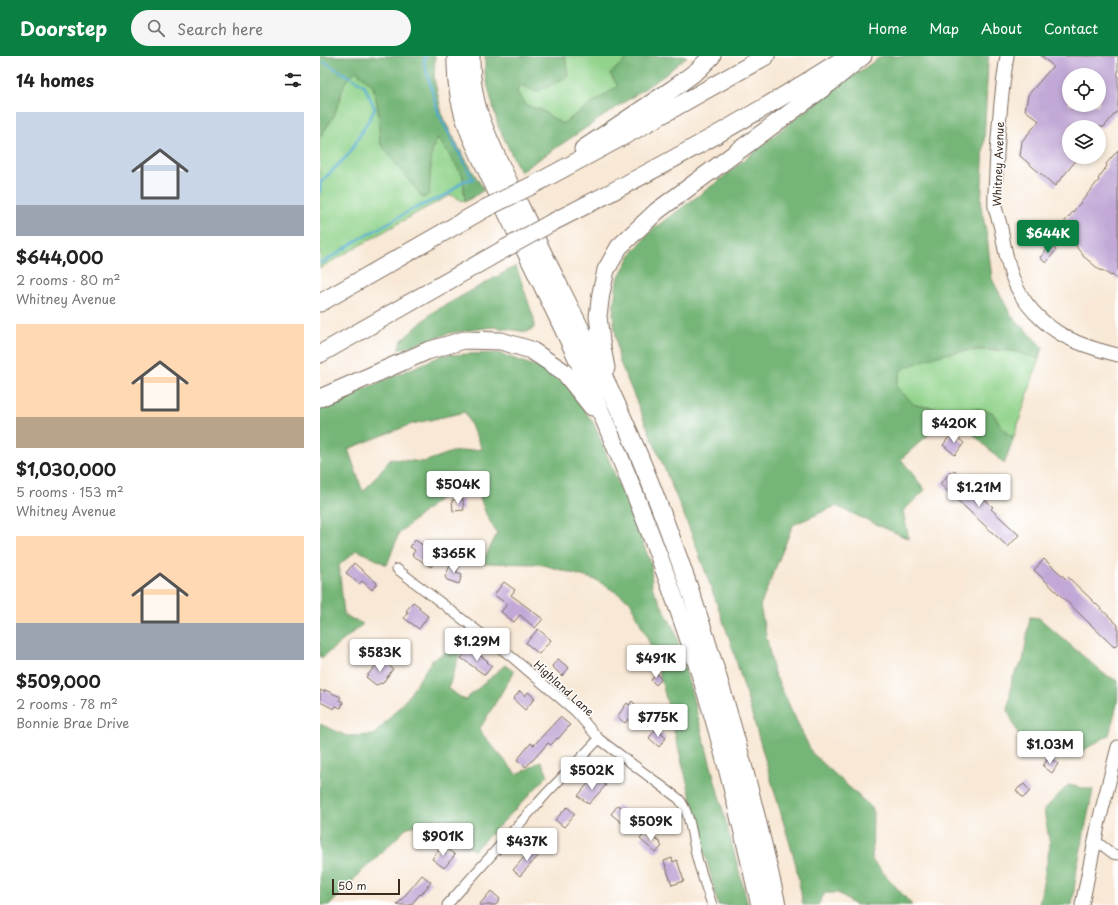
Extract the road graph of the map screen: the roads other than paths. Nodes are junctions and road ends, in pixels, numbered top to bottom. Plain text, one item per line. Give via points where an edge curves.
1 (456, 56) edge
2 (471, 56) edge
3 (712, 56) edge
4 (766, 56) edge
5 (848, 56) edge
6 (863, 56) edge
7 (1007, 56) edge
8 (533, 185) junction
9 (320, 304) edge
10 (320, 354) edge
11 (1118, 355) edge
12 (609, 388) junction
13 (320, 398) edge
14 (605, 424) junction
15 (396, 569) dead end
16 (599, 739) junction
17 (1118, 747) edge
18 (1095, 840) junction
19 (1118, 855) edge
20 (448, 905) edge
21 (712, 905) edge
22 (760, 905) edge
23 (777, 905) edge
24 (1082, 905) edge

1 - 14 highway via 458,93 470,134 561,323
2 - 12 highway via 475,99 488,135 510,186
3 - 8 highway via 686,79 600,136
4 - 8 highway via 644,126
5 - 10 highway, bridge via 704,142 551,223
6 - 12 highway via 657,211 619,246 606,270 598,316
7 - 11 main road, Whitney Avenue via 1001,97 995,207 1008,268 1018,292 1038,317 1051,328 1084,345
8 - 9 highway, bridge via 486,208
12 - 23 highway via 638,452 703,627 742,760
13 - 14 highway via 427,351 464,340 501,342 531,350 564,372
14 - 22 highway via 666,576 696,662 724,754
15 - 16 street, Highland Lane via 500,648 563,700
16 - 20 street via 541,798
16 - 21 street, Highland Lane via 681,802
17 - 18 main road
18 - 19 street
18 - 24 main road

